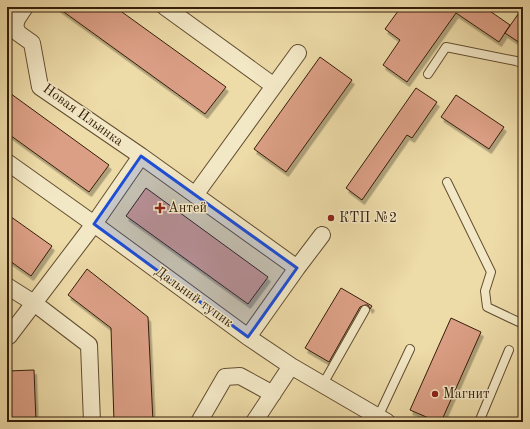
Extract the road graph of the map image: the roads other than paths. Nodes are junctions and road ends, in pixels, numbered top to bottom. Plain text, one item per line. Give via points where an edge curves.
1 (25, 7) edge
2 (165, 7) edge
3 (298, 53) dead end
4 (523, 64) edge
5 (428, 74) dead end
6 (274, 86) junction
7 (141, 156) junction
8 (7, 162) edge
9 (447, 182) dead end
10 (195, 195) junction
11 (94, 224) junction
12 (322, 235) dead end
13 (296, 268) junction
14 (7, 286) edge
15 (34, 303) junction
16 (365, 310) dead end
17 (523, 324) edge
18 (7, 337) edge
19 (248, 337) junction
20 (410, 349) dead end
21 (509, 350) dead end
22 (291, 366) junction
23 (323, 384) junction
24 (272, 394) junction
25 (383, 419) edge
26 (92, 422) edge
27 (199, 422) edge
28 (254, 422) edge
29 (479, 422) edge

1 - 7 street, Новая Ильинка via 15,26 18,33 32,43 40,87
2 - 6 street
3 - 6 street
4 - 5 lane via 446,47
6 - 10 street
7 - 10 street, Новая Ильинка
7 - 11 street
8 - 11 street, Дальний тупик
9 - 17 lane via 491,272 485,291 487,307
10 - 13 street, Новая Ильинка
11 - 15 street
11 - 19 street, Дальний тупик
12 - 13 street
13 - 19 street
14 - 15 street
15 - 18 street
15 - 26 street via 89,345
16 - 23 lane
19 - 22 street, Дальний тупик
20 - 25 lane
21 - 29 lane
22 - 23 street, Дальний тупик
22 - 24 street
23 - 25 street, Дальний тупик
24 - 27 street via 240,376 225,377
24 - 28 street

